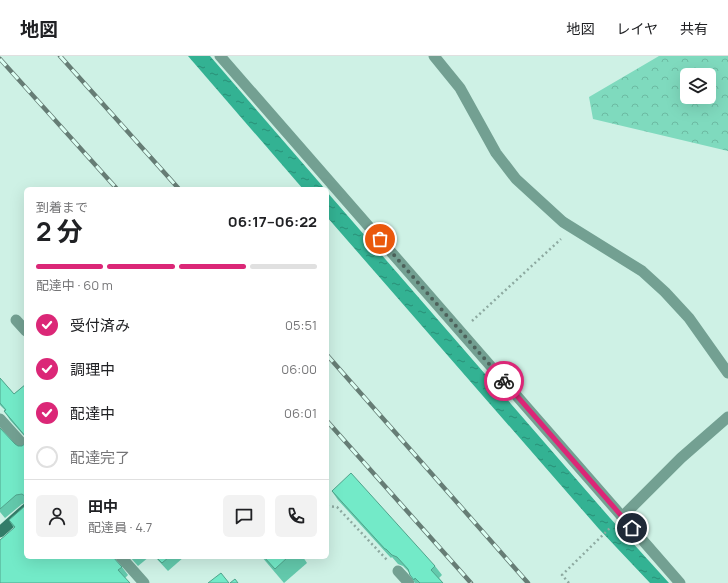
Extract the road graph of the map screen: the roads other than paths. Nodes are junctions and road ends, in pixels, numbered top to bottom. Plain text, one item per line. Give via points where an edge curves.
1 (220, 56) edge
2 (434, 56) edge
3 (16, 320) dead end
4 (24, 329) edge
5 (728, 373) edge
6 (728, 417) edge
7 (0, 419) edge
8 (24, 446) edge
9 (24, 511) edge
10 (622, 517) junction
11 (0, 532) edge
12 (123, 559) edge
13 (398, 571) edge
14 (144, 583) edge
15 (409, 583) edge
16 (680, 583) edge

1 - 10 street
2 - 5 street via 460,88 496,153 516,179 563,222 642,271 665,292 689,318
3 - 4 street
6 - 10 street via 681,458
7 - 8 street
9 - 11 main road
10 - 16 street
12 - 14 street
13 - 15 street

